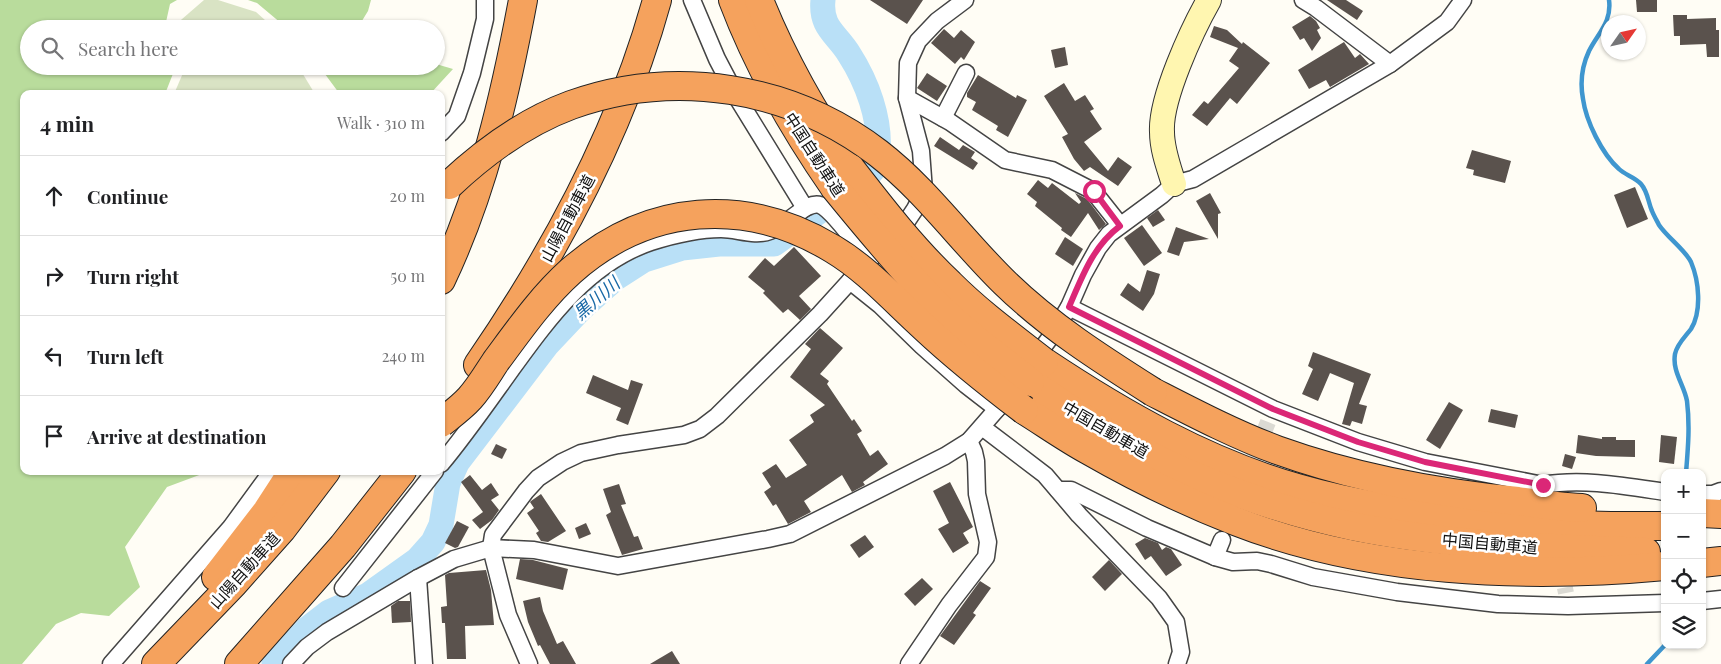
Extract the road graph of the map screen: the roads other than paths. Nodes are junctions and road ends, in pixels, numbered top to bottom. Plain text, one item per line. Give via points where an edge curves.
1 (485, 0) edge
2 (523, 0) edge
3 (657, 0) edge
4 (692, 0) edge
5 (733, 0) edge
6 (759, 0) edge
7 (965, 0) edge
8 (1209, 0) edge
9 (1303, 0) edge
10 (1463, 0) edge
11 (1390, 64) junction
12 (966, 73) dead end
13 (907, 98) junction
14 (943, 118) junction
15 (445, 128) edge
16 (843, 178) junction
17 (1174, 184) junction
18 (445, 190) edge
19 (805, 208) junction
20 (1120, 226) junction
21 (868, 260) junction
22 (445, 270) edge
23 (850, 281) junction
24 (1069, 307) junction
25 (1037, 372) junction
26 (997, 409) junction
27 (445, 412) edge
28 (445, 420) edge
29 (982, 427) junction
30 (969, 441) junction
31 (445, 459) edge
32 (269, 475) edge
33 (290, 475) edge
34 (323, 475) edge
35 (399, 475) edge
36 (433, 475) edge
37 (1058, 490) junction
38 (1661, 491) edge
39 (1721, 491) edge
40 (1706, 494) edge
41 (1661, 511) edge
42 (1706, 513) edge
43 (1721, 514) edge
44 (1661, 526) edge
45 (1706, 526) edge
46 (1721, 526) edge
47 (1222, 540) dead end
48 (491, 548) junction
49 (1706, 551) edge
50 (1721, 551) edge
51 (1661, 552) edge
52 (1215, 557) junction
53 (1721, 561) edge
54 (1706, 563) edge
55 (1661, 566) edge
56 (418, 578) junction
57 (343, 588) dead end
58 (1721, 599) edge
59 (1706, 601) edge
60 (1661, 603) edge
61 (110, 664) edge
62 (143, 664) edge
63 (156, 664) edge
64 (239, 664) edge
65 (291, 664) edge
66 (424, 664) edge
67 (529, 664) edge
68 (909, 664) edge
69 (1177, 664) edge

1 - 15 street via 485,19 472,73 456,116
2 - 22 highway via 487,158
3 - 27 highway, 山陽自動車道 via 633,77 595,165 548,256
4 - 19 street via 738,99
5 - 16 highway, 中国自動車道 via 766,74 814,158
6 - 16 highway, 中国自動車道 via 804,94 830,138
7 - 13 street via 918,40 908,63
8 - 17 street via 1165,106 1162,132
9 - 11 street
10 - 11 street via 1447,22
11 - 17 street via 1193,180
12 - 14 street
13 - 14 street
13 - 21 street via 921,152 924,190 899,233
14 - 20 street via 1005,160 1052,170 1094,191
16 - 25 highway, 中国自動車道, bridge via 894,224
17 - 20 street
18 - 41 highway, bridge via 480,157 533,122 605,95 652,87 690,86 731,89 767,97 806,110 878,153 912,182 998,276 1034,309 1098,357 1153,392 1201,417 1277,450 1393,483 1575,508
19 - 21 street via 821,205 831,213
19 - 31 street via 770,231 721,229 651,242 627,252 595,274 559,307 540,330
20 - 24 street via 1098,248
21 - 23 street
23 - 26 street via 966,386
23 - 48 street via 717,416 700,429 684,435 581,453 562,462 526,490 493,535
24 - 26 street
24 - 38 street via 1270,416 1425,462 1543,488 1561,482
25 - 44 highway, 中国自動車道 via 1233,465 1296,488 1355,502 1478,518 1582,526
25 - 51 highway, 中国自動車道 via 1107,432 1228,489 1288,510 1358,527 1434,539 1561,549
26 - 29 street
28 - 55 highway, bridge via 470,398 549,294 596,252 649,224 676,217 738,215 767,220 835,250 1024,410 1132,474 1237,521 1338,551 1440,567 1569,572
29 - 30 street
29 - 37 street via 1046,474
30 - 48 street via 809,525 775,538 618,566 534,550
30 - 68 street via 976,461 977,494 988,542 986,557
32 - 61 street via 231,527
33 - 62 highway via 225,567
34 - 63 highway, 山陽自動車道 via 282,529
35 - 64 highway via 343,546
36 - 57 street
37 - 52 street via 1071,490
37 - 69 street via 1159,598 1176,622 1181,652
39 - 40 street
42 - 43 highway
45 - 46 highway
47 - 52 street
48 - 56 street via 454,559
48 - 67 street via 508,615
49 - 50 highway
52 - 60 street via 1233,562 1257,561 1313,577 1397,592 1498,604 1567,600
53 - 54 highway
56 - 65 street via 327,632
56 - 66 street
58 - 59 street

